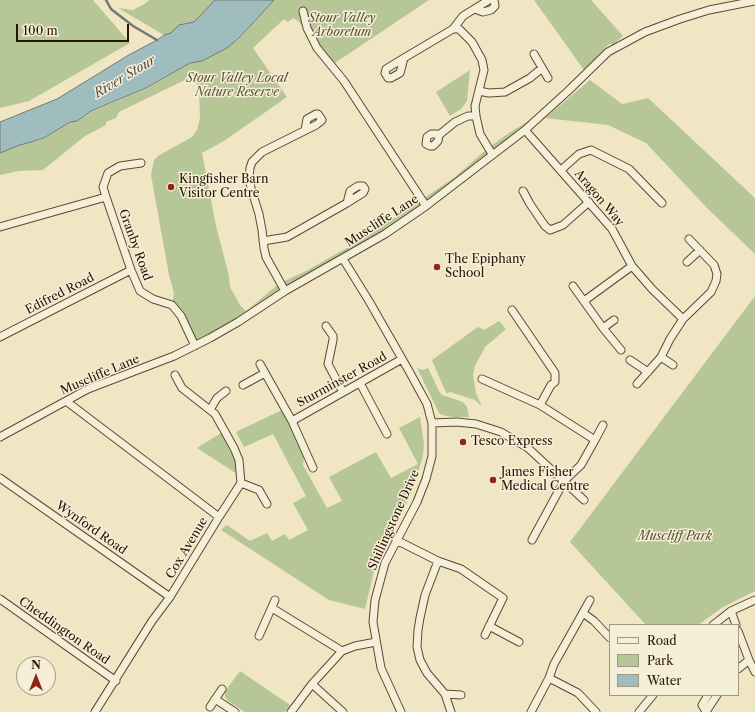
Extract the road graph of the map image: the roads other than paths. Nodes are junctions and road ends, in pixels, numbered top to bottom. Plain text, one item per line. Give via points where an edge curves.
1 (489, 0) edge
2 (494, 0) edge
3 (755, 1) edge
4 (475, 9) junction
5 (303, 11) dead end
6 (453, 29) junction
7 (534, 54) dead end
8 (404, 58) dead end
9 (542, 68) junction
10 (548, 78) dead end
11 (479, 90) junction
12 (476, 116) junction
13 (305, 130) dead end
14 (525, 130) junction
15 (439, 135) dead end
16 (492, 154) junction
17 (140, 163) dead end
18 (561, 170) junction
19 (523, 191) dead end
20 (106, 197) junction
21 (589, 202) junction
22 (347, 203) dead end
23 (662, 203) dead end
24 (426, 206) junction
25 (0, 227) edge
26 (550, 230) junction
27 (548, 238) dead end
28 (690, 239) dead end
29 (263, 241) junction
30 (700, 250) junction
31 (343, 259) junction
32 (687, 262) dead end
33 (632, 266) junction
34 (131, 270) junction
35 (573, 286) dead end
36 (285, 292) junction
37 (584, 300) junction
38 (512, 310) dead end
39 (683, 319) junction
40 (614, 320) dead end
41 (326, 326) dead end
42 (603, 328) junction
43 (0, 337) edge
44 (195, 346) junction
45 (621, 350) dead end
46 (661, 357) junction
47 (402, 359) junction
48 (630, 360) dead end
49 (260, 364) dead end
50 (673, 365) dead end
51 (648, 372) junction
52 (265, 373) junction
53 (175, 375) dead end
54 (482, 379) dead end
55 (360, 383) junction
56 (637, 384) dead end
57 (243, 385) dead end
58 (226, 391) dead end
59 (343, 392) junction
60 (66, 401) junction
61 (540, 405) junction
62 (210, 410) junction
63 (292, 421) junction
64 (432, 423) junction
65 (603, 425) dead end
66 (387, 434) dead end
67 (0, 437) edge
68 (595, 440) junction
69 (313, 468) dead end
70 (0, 478) edge
71 (564, 482) junction
72 (241, 483) junction
73 (584, 500) dead end
74 (267, 504) dead end
75 (219, 517) junction
76 (396, 540) junction
77 (532, 540) dead end
78 (438, 561) junction
79 (170, 597) junction
80 (0, 599) edge
81 (275, 600) dead end
82 (590, 600) dead end
83 (755, 600) edge
84 (272, 608) junction
85 (731, 611) junction
86 (583, 613) junction
87 (714, 624) edge
88 (736, 624) edge
89 (489, 626) junction
90 (739, 633) edge
91 (485, 635) dead end
92 (259, 636) dead end
93 (609, 637) edge
94 (376, 642) junction
95 (518, 642) dead end
96 (342, 651) junction
97 (749, 660) junction
98 (739, 667) edge
99 (755, 672) edge
100 (549, 678) junction
101 (116, 681) junction
102 (312, 684) junction
103 (222, 689) dead end
104 (445, 694) junction
105 (461, 695) dead end
106 (652, 696) edge
107 (707, 696) edge
108 (716, 696) edge
109 (215, 699) junction
110 (210, 706) dead end
111 (95, 712) edge
112 (235, 712) edge
113 (291, 712) edge
114 (343, 712) edge
115 (402, 712) edge
116 (451, 712) edge
117 (531, 712) edge
118 (596, 712) edge
119 (639, 712) edge

1 - 4 street
2 - 4 street via 495,6 491,10 483,12
3 - 14 street, Muscliffe Lane via 709,10 629,40 608,52
4 - 6 street via 463,16
5 - 24 street via 307,28 317,48 344,81
6 - 8 street
6 - 11 street via 459,30 472,42 482,60 484,70
7 - 9 street
9 - 10 street
9 - 11 street via 505,92 489,93
11 - 12 street via 475,106
12 - 15 street via 468,116 455,122
12 - 16 street via 480,134
13 - 29 street via 262,152 252,162 249,177
14 - 16 street, Muscliffe Lane
14 - 18 street, Aragon Way
16 - 24 street, Muscliffe Lane
17 - 20 street, Granby Road via 120,166 108,173 103,187
18 - 21 street, Aragon Way
18 - 23 street via 579,154 591,150 629,169
19 - 26 street
20 - 25 street
20 - 34 street, Granby Road
21 - 26 street via 563,225
21 - 33 street, Aragon Way via 612,229
22 - 29 street via 287,237
24 - 31 street, Muscliffe Lane
26 - 27 street
28 - 30 street
29 - 36 street via 266,257
30 - 32 street
30 - 39 street via 714,265 716,281 711,292
31 - 36 street, Muscliffe Lane
31 - 47 street, Shillingstone Drive
33 - 37 street
33 - 39 street, Aragon Way via 657,295
34 - 43 street, Edifred Road
34 - 44 street, Granby Road via 140,291 172,306 177,311
35 - 37 street
36 - 44 street, Muscliffe Lane
37 - 42 street
38 - 61 street via 555,373 555,382
39 - 46 street
40 - 42 street
41 - 59 street via 333,340 328,364
42 - 45 street
44 - 60 street, Muscliffe Lane via 88,389
46 - 50 street
46 - 51 street
47 - 55 street, Sturminster Road
47 - 64 street, Shillingstone Drive via 427,404
48 - 51 street
49 - 52 street
51 - 56 street
52 - 57 street
52 - 63 street
53 - 62 street via 182,388
54 - 61 street
55 - 59 street, Sturminster Road
55 - 66 street
58 - 62 street via 217,398
59 - 63 street, Sturminster Road
60 - 67 street, Muscliffe Lane
60 - 75 street, Cox Avenue
61 - 68 street
62 - 72 street via 215,414 234,448 239,460
63 - 69 street
64 - 71 street via 476,424 501,432 528,448
64 - 76 street, Shillingstone Drive via 432,456 426,479 417,502
65 - 68 street
68 - 71 street via 581,465
70 - 79 street, Wynford Road
71 - 73 street
71 - 77 street
72 - 74 street via 259,490
72 - 75 street
75 - 79 street, Cox Avenue
76 - 78 street
76 - 94 street, Shillingstone Drive via 385,563 375,600 373,622
78 - 89 street via 461,569 503,598
78 - 104 street via 423,603 418,647 420,660 427,673
79 - 101 street, Cox Avenue via 152,621
80 - 101 street, Cheddington Road
81 - 84 street
82 - 86 street
83 - 85 street
84 - 92 street
84 - 96 street
85 - 87 street
85 - 88 street
86 - 93 street
86 - 100 street via 554,664
89 - 91 street
89 - 95 street
90 - 97 street
94 - 96 street
94 - 115 street, Shillingstone Drive via 381,668
96 - 102 street
97 - 98 street
97 - 99 street
100 - 117 street
100 - 118 street via 578,693
101 - 111 street, Cox Avenue
102 - 113 street
102 - 114 street
103 - 109 street
104 - 105 street
104 - 116 street
106 - 119 street
107 - 108 street via 702,705 705,710
109 - 110 street
109 - 112 street

